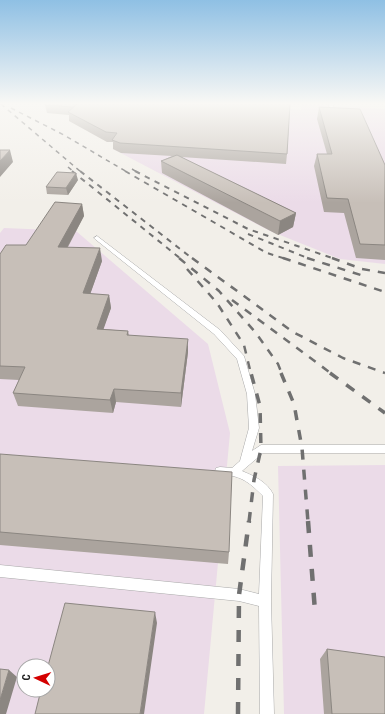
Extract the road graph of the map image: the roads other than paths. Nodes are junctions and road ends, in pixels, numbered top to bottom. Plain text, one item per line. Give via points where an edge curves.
1 (97, 238) dead end
2 (385, 449) edge
3 (244, 463) junction
4 (210, 470) edge
5 (234, 472) junction
6 (0, 571) edge
7 (265, 601) junction
8 (267, 714) edge

1 - 3 lane via 217,332 241,358 251,394 254,428
2 - 3 lane via 261,449
3 - 5 lane
4 - 5 lane
5 - 7 lane via 254,480 268,494
6 - 7 lane via 239,595
7 - 8 lane

